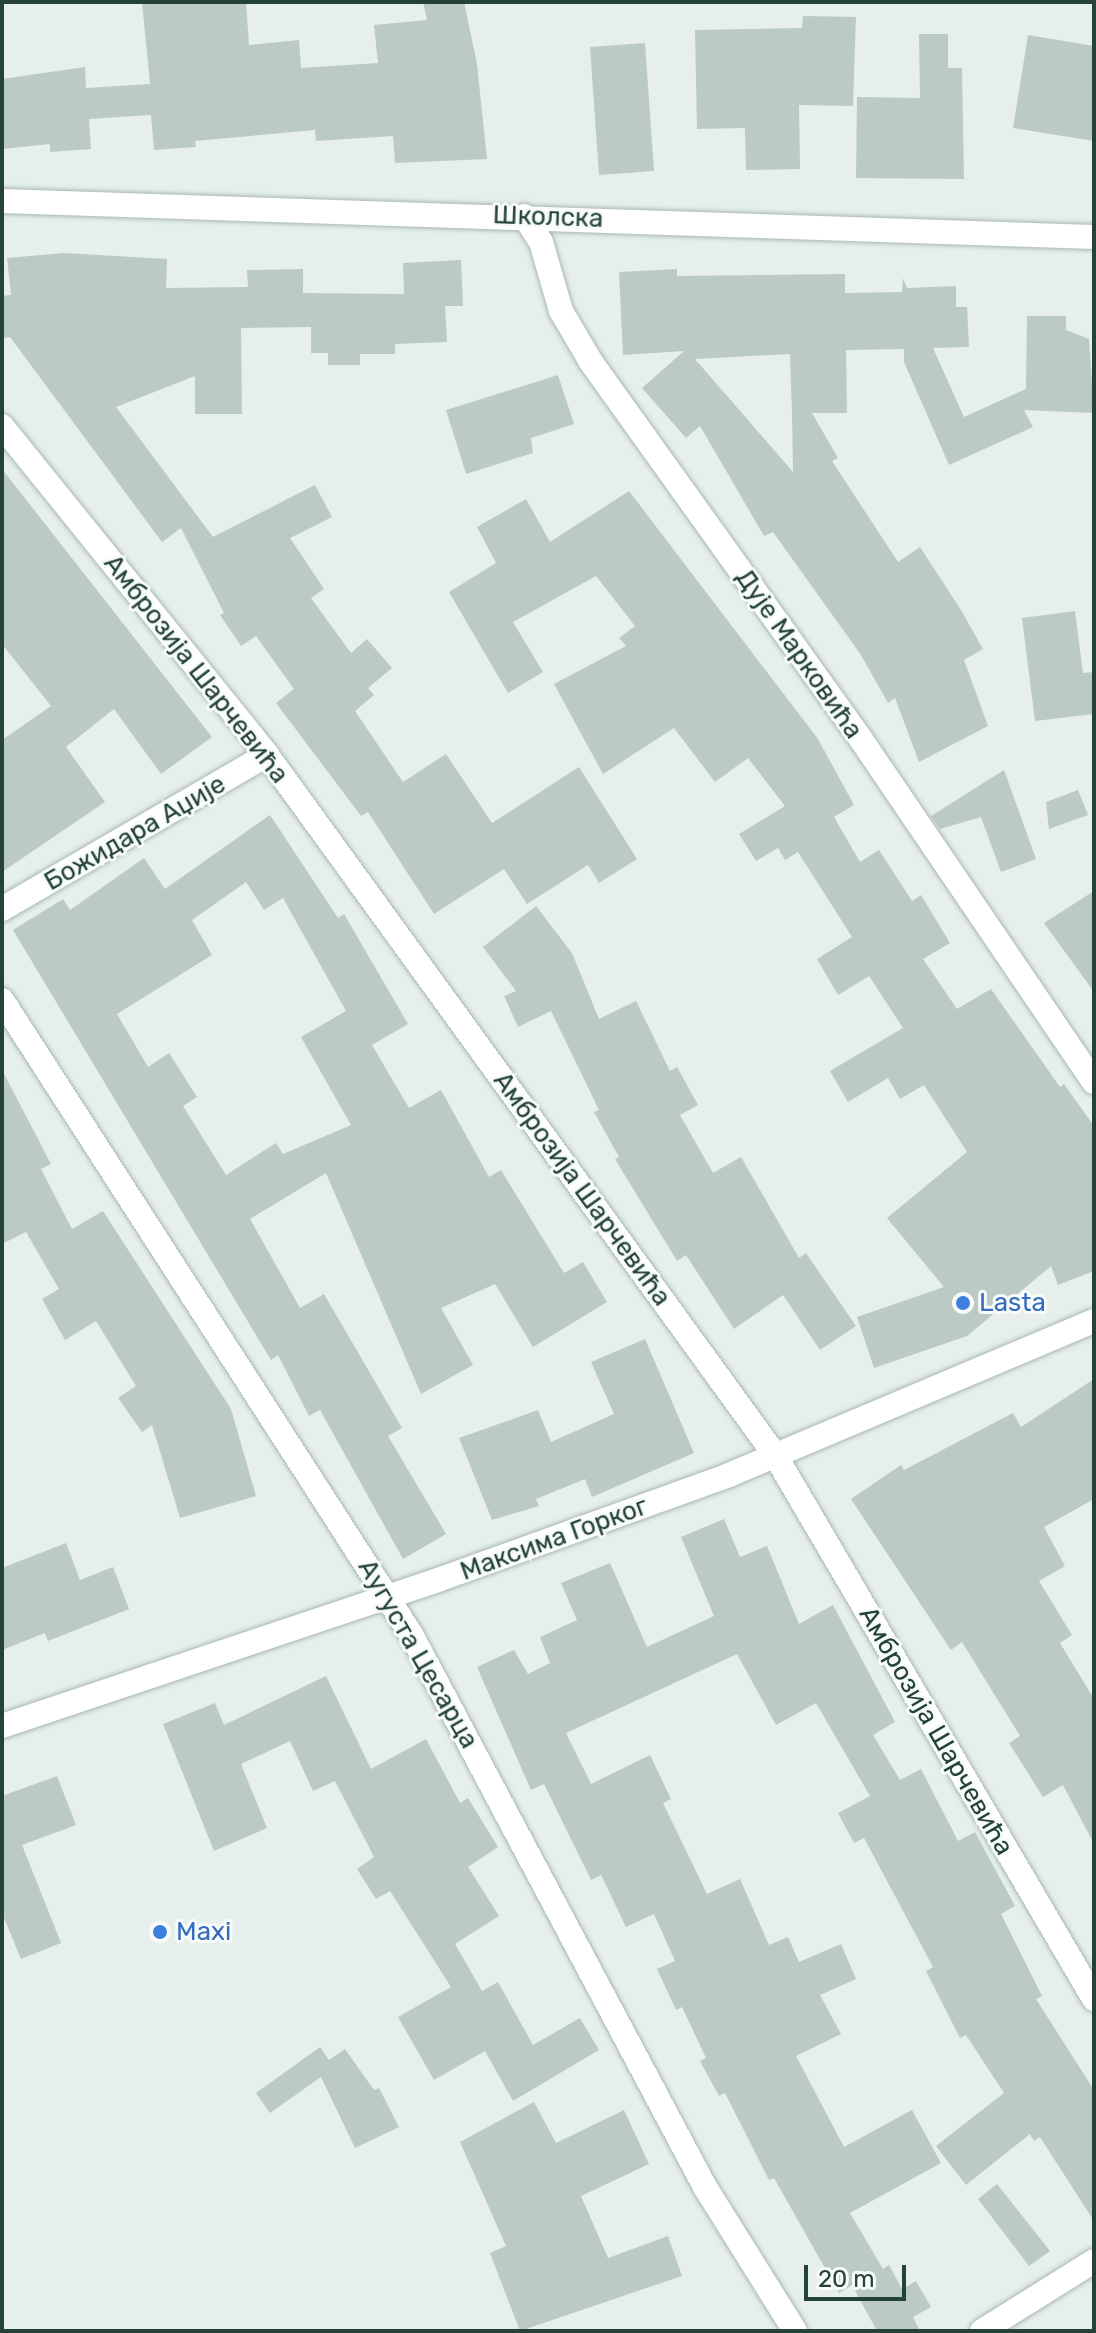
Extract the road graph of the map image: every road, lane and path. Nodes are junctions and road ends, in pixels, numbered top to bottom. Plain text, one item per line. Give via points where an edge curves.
1 (2, 201) edge
2 (524, 216) junction
3 (1094, 237) edge
4 (2, 426) edge
5 (267, 755) junction
6 (2, 909) edge
7 (2, 1000) edge
8 (1094, 1082) edge
9 (1094, 1321) edge
10 (775, 1455) junction
11 (388, 1597) junction
12 (2, 1726) edge
13 (1094, 1999) edge
14 (1094, 2261) edge
15 (795, 2331) edge
16 (982, 2331) edge

1 - 2 street, Школска
2 - 3 street, Школска
2 - 8 street, Дује Марковића via 541,242 561,311 591,362 860,738
4 - 5 street, Амброзија Шарчевића
5 - 6 street, Божидара Аџије
5 - 10 street, Амброзија Шарчевића
7 - 11 street, Аугуста Цесарца
9 - 10 street, Максима Горког
10 - 11 street, Максима Горког
10 - 13 street, Амброзија Шарчевића
11 - 12 street, Максима Горког
11 - 15 street, Аугуста Цесарца via 705,2187
14 - 16 street

